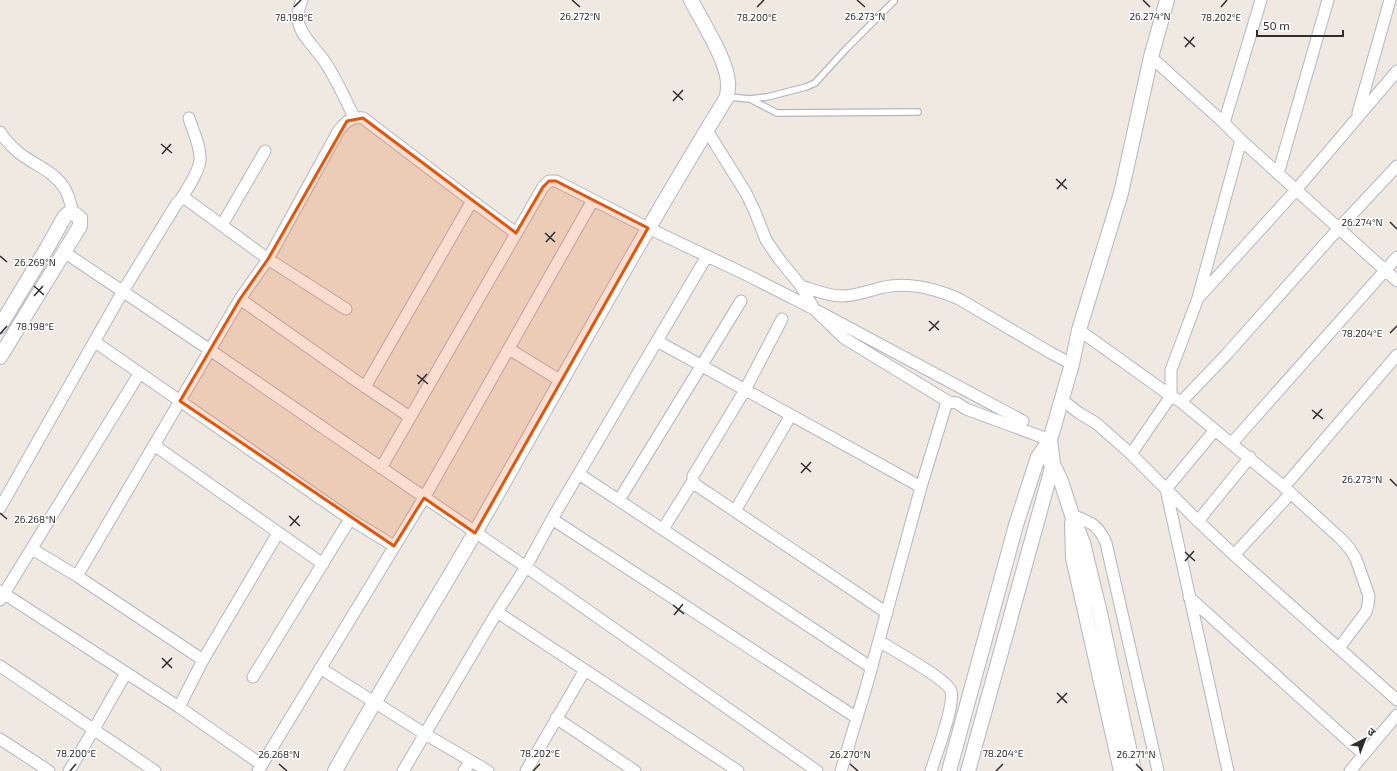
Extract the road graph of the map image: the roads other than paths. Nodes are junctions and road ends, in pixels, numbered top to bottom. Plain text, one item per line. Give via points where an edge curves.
1 (302, 0) edge
2 (691, 0) edge
3 (1167, 0) edge
4 (1261, 0) edge
5 (1328, 0) edge
6 (1390, 0) edge
7 (894, 1) edge
8 (1151, 57) junction
9 (1397, 71) edge
10 (727, 97) junction
11 (750, 99) junction
12 (918, 112) dead end
13 (354, 117) junction
14 (1357, 117) junction
15 (189, 118) dead end
16 (1224, 123) junction
17 (706, 129) junction
18 (0, 132) edge
19 (1241, 140) junction
20 (265, 151) dead end
21 (1397, 166) edge
22 (1278, 174) junction
23 (1296, 190) junction
24 (181, 200) junction
25 (593, 200) junction
26 (472, 201) junction
27 (73, 213) junction
28 (222, 225) junction
29 (648, 228) junction
30 (1339, 228) junction
31 (516, 233) junction
32 (64, 252) junction
33 (707, 256) junction
34 (1397, 257) edge
35 (268, 259) junction
36 (1385, 270) junction
37 (1397, 282) edge
38 (801, 286) junction
39 (123, 291) junction
40 (1198, 298) junction
41 (240, 299) junction
42 (741, 301) dead end
43 (346, 309) dead end
44 (814, 309) junction
45 (782, 319) dead end
46 (0, 326) edge
47 (1079, 330) junction
48 (95, 342) junction
49 (657, 342) junction
50 (509, 349) junction
51 (210, 350) junction
52 (1397, 355) edge
53 (0, 357) edge
54 (1072, 364) junction
55 (701, 365) junction
56 (140, 374) junction
57 (561, 381) junction
58 (364, 387) junction
59 (745, 390) junction
60 (1171, 396) junction
61 (1062, 400) junction
62 (180, 402) junction
63 (949, 402) junction
64 (1181, 402) junction
65 (791, 415) junction
66 (410, 417) junction
67 (1023, 421) dead end
68 (1215, 430) junction
69 (1050, 440) junction
70 (1232, 443) junction
71 (154, 445) junction
72 (1131, 454) junction
73 (1038, 457) junction
74 (1250, 458) junction
75 (1053, 464) junction
76 (381, 468) junction
77 (579, 474) junction
78 (693, 481) junction
79 (921, 487) junction
80 (1166, 489) junction
81 (1287, 490) junction
82 (424, 498) junction
83 (619, 500) junction
84 (0, 508) edge
85 (735, 511) junction
86 (1072, 515) junction
87 (350, 518) junction
88 (552, 519) junction
89 (1198, 521) junction
90 (663, 530) junction
91 (278, 533) junction
92 (475, 533) junction
93 (394, 546) junction
94 (32, 549) junction
95 (1234, 555) junction
96 (323, 564) junction
97 (526, 567) junction
98 (77, 576) junction
99 (1, 595) edge
100 (1189, 597) junction
101 (497, 612) junction
102 (887, 613) junction
103 (879, 641) junction
104 (1339, 648) junction
105 (203, 660) junction
106 (0, 666) edge
107 (320, 668) junction
108 (872, 668) junction
109 (584, 670) junction
110 (126, 673) junction
111 (253, 677) dead end
112 (951, 689) junction
113 (970, 693) junction
114 (1397, 700) edge
115 (374, 702) junction
116 (179, 707) junction
117 (1397, 714) edge
118 (556, 718) junction
119 (857, 718) junction
120 (94, 729) junction
121 (425, 734) junction
122 (0, 740) edge
123 (1363, 754) junction
124 (471, 760) junction
125 (260, 768) edge
126 (49, 771) edge
127 (68, 771) edge
128 (155, 771) edge
129 (335, 771) edge
130 (403, 771) edge
131 (464, 771) edge
132 (488, 771) edge
133 (526, 771) edge
134 (635, 771) edge
135 (738, 771) edge
136 (817, 771) edge
137 (842, 771) edge
138 (931, 771) edge
139 (949, 771) edge
140 (968, 771) edge
141 (1121, 771) edge
142 (1134, 771) edge
143 (1158, 771) edge
144 (1228, 771) edge
145 (1350, 771) edge

1 - 13 street via 298,16 299,25 325,61
2 - 10 street via 726,69 729,83
3 - 8 street
4 - 16 street
5 - 22 street
6 - 14 street
7 - 11 lane via 815,83
8 - 16 street
8 - 47 street via 1121,193
9 - 14 street
10 - 11 lane
10 - 17 street
11 - 12 lane via 777,112
13 - 26 street via 363,118
13 - 35 street via 339,130
14 - 23 street
15 - 24 street via 199,148 200,161
16 - 19 street
17 - 29 street
17 - 38 street via 746,193 766,240
18 - 27 street via 20,153 57,178 66,190
19 - 22 street
19 - 40 street
20 - 28 street
21 - 30 street
22 - 23 street
23 - 30 street
23 - 40 street
24 - 28 street via 186,199
24 - 39 street
25 - 29 street
25 - 31 street via 556,181 548,181
25 - 50 street
26 - 31 street
26 - 58 street
27 - 32 street via 80,218 80,226
27 - 46 street via 65,216
28 - 35 street
29 - 33 street
29 - 57 street
30 - 36 street
30 - 64 street
31 - 66 street
32 - 39 street
32 - 53 street
33 - 44 street
33 - 49 street
34 - 36 street
35 - 41 street
35 - 43 street
36 - 37 street
36 - 70 street
38 - 44 street
38 - 54 street via 834,296 898,285 945,293
39 - 48 street
39 - 51 street
40 - 60 street via 1171,370
41 - 51 street
41 - 58 street
42 - 55 street
44 - 63 street via 844,338
44 - 67 street
45 - 59 street
47 - 54 street
47 - 60 street
48 - 56 street
48 - 84 street
49 - 55 street
49 - 77 street
50 - 57 street
50 - 82 street
51 - 62 street
51 - 76 street
52 - 81 street
54 - 61 street
55 - 59 street
55 - 83 street
56 - 62 street
56 - 94 street
57 - 92 street
58 - 66 street
59 - 65 street
59 - 78 street via 693,476
60 - 64 street
60 - 72 street
61 - 69 street
61 - 72 street via 1096,423
62 - 71 street
62 - 87 street
63 - 69 street
63 - 79 street via 944,410
64 - 68 street
65 - 79 street
65 - 85 street
66 - 76 street
68 - 70 street
68 - 80 street
69 - 73 street
69 - 75 street
70 - 74 street
71 - 91 street
71 - 98 street
72 - 80 street
73 - 75 street
73 - 113 street via 1016,525
74 - 81 street
74 - 89 street
75 - 86 street
75 - 140 street
76 - 82 street
77 - 83 street
77 - 88 street
78 - 85 street
78 - 90 street
79 - 102 street
80 - 89 street
80 - 100 street
81 - 95 street
81 - 104 street via 1350,549 1369,596 1366,612
82 - 92 street
82 - 93 street
83 - 90 street
85 - 102 street
86 - 141 street via 1073,558
86 - 142 street via 1083,543
86 - 143 street via 1091,522 1106,543
87 - 93 street
87 - 96 street
88 - 97 street
88 - 119 street
89 - 95 street
90 - 108 street
91 - 96 street
91 - 105 street
92 - 97 street
92 - 115 street
93 - 107 street
94 - 98 street
94 - 99 street
95 - 104 street
96 - 111 street
97 - 101 street
97 - 136 street
98 - 105 street
99 - 110 street
100 - 123 street
100 - 144 street
101 - 109 street
101 - 121 street
102 - 103 street
103 - 108 street
103 - 112 street via 936,676
104 - 114 street
105 - 116 street
106 - 120 street
107 - 115 street
107 - 125 street
108 - 119 street
109 - 118 street
109 - 135 street
110 - 116 street
110 - 120 street
112 - 113 street
112 - 138 street via 949,714
113 - 139 street
115 - 121 street
115 - 129 street
116 - 125 street
117 - 123 street
118 - 133 street
118 - 134 street
119 - 137 street
120 - 127 street
120 - 128 street
121 - 124 street
121 - 130 street
122 - 126 street
123 - 145 street
124 - 131 street
124 - 132 street

